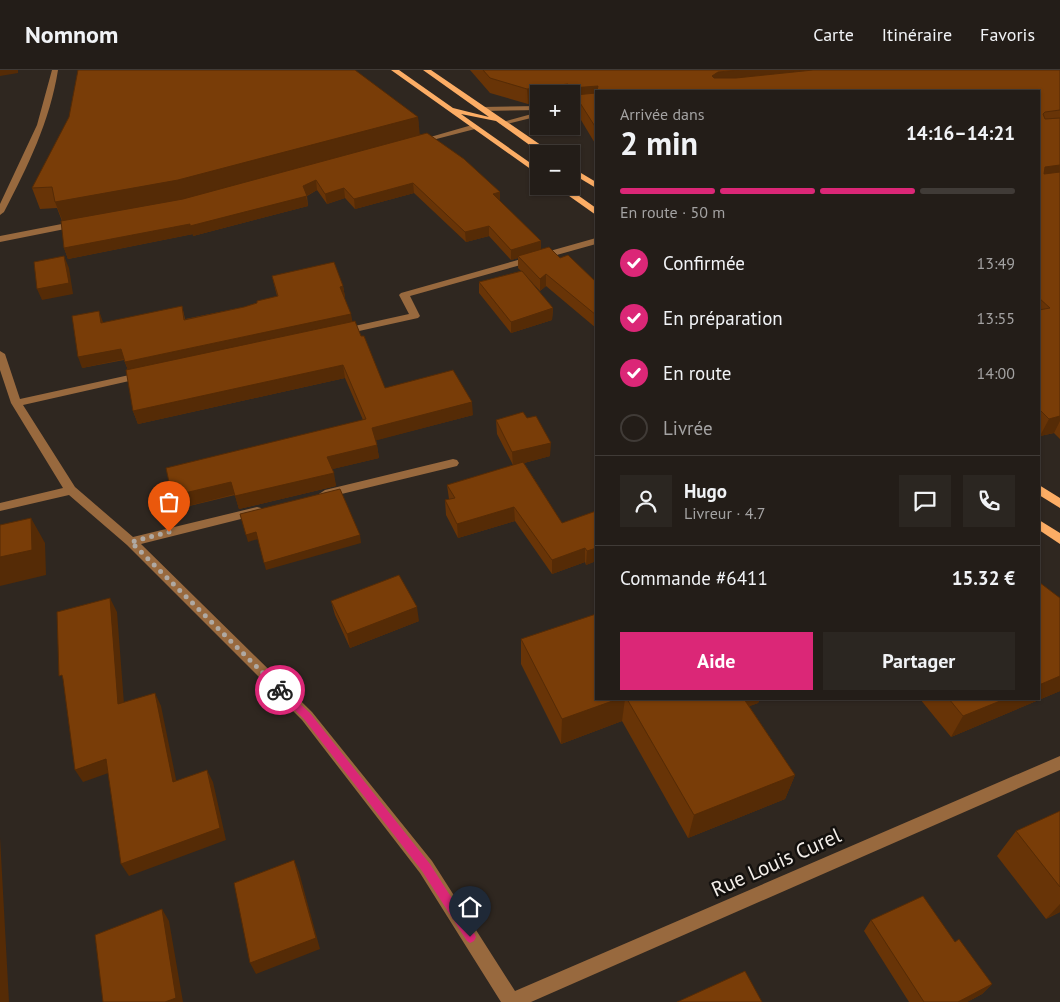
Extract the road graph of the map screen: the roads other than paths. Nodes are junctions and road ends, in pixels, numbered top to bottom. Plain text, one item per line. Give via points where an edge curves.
1 (55, 70) edge
2 (394, 70) edge
3 (426, 70) edge
4 (595, 104) edge
5 (580, 106) edge
6 (445, 107) junction
7 (530, 108) edge
8 (482, 109) junction
9 (530, 116) edge
10 (503, 123) junction
11 (472, 127) junction
12 (405, 145) edge
13 (535, 145) edge
14 (530, 167) edge
15 (580, 176) edge
16 (595, 185) edge
17 (571, 195) edge
18 (595, 211) edge
19 (0, 212) edge
20 (90, 222) edge
21 (0, 239) edge
22 (595, 241) edge
23 (327, 335) edge
24 (0, 354) edge
25 (152, 374) edge
26 (16, 404) junction
27 (453, 463) dead end
28 (71, 490) junction
29 (1040, 490) edge
30 (311, 498) edge
31 (1060, 504) edge
32 (0, 507) edge
33 (273, 507) edge
34 (1040, 525) edge
35 (1060, 539) edge
36 (131, 542) junction
37 (1060, 763) edge
38 (511, 1002) edge

1 - 19 street via 52,96
2 - 6 main road
3 - 8 main road
4 - 5 street
6 - 10 main road
6 - 11 main road
7 - 8 street
8 - 10 main road
9 - 10 street
10 - 13 main road
11 - 12 street
11 - 14 main road
15 - 16 main road
17 - 18 main road
20 - 21 street
22 - 23 street via 404,296 415,316
24 - 26 street
25 - 26 street
26 - 28 street
27 - 30 street
28 - 32 street
28 - 36 street
29 - 31 main road
33 - 36 street
34 - 35 main road
36 - 38 street via 307,716 426,867
37 - 38 street, Rue Louis Curel

